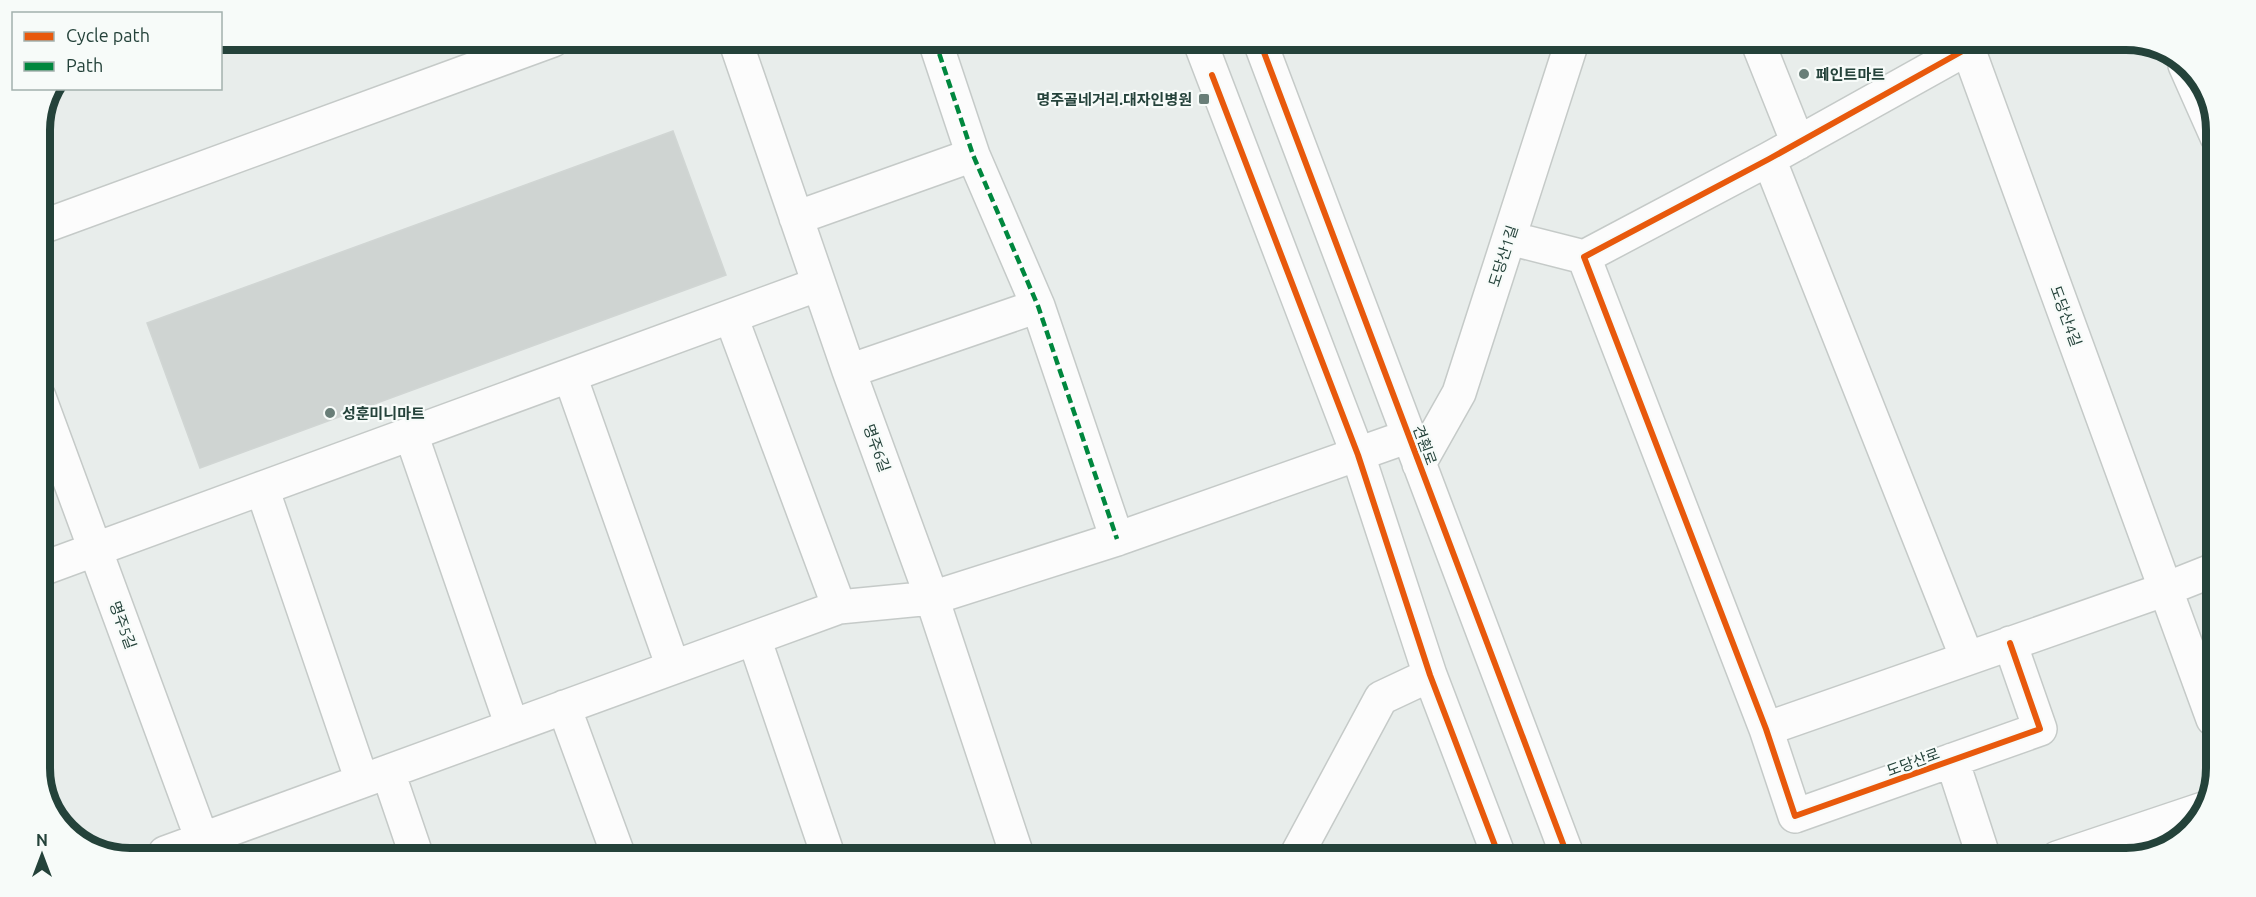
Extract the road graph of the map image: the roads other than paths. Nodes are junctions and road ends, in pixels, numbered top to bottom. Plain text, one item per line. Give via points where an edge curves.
1 (526, 50) edge
2 (738, 50) edge
3 (938, 50) edge
4 (1203, 50) edge
5 (1263, 50) edge
6 (1569, 50) edge
7 (1761, 50) edge
8 (1960, 50) edge
9 (1968, 50) edge
10 (1798, 143) junction
11 (973, 155) junction
12 (1769, 159) junction
13 (796, 218) junction
14 (50, 224) edge
15 (1509, 238) junction
16 (1584, 257) junction
17 (819, 285) junction
18 (1038, 306) junction
19 (731, 317) junction
20 (849, 371) junction
21 (570, 376) junction
22 (50, 427) edge
23 (411, 434) junction
24 (1414, 450) junction
25 (1358, 455) junction
26 (262, 488) junction
27 (1118, 539) junction
28 (95, 549) junction
29 (50, 566) edge
30 (2206, 573) edge
31 (2166, 589) junction
32 (932, 598) junction
33 (839, 607) junction
34 (754, 638) junction
35 (2010, 643) junction
36 (1967, 658) junction
37 (674, 667) junction
38 (1430, 675) junction
39 (2206, 700) edge
40 (564, 707) junction
41 (512, 726) junction
42 (1766, 729) junction
43 (1952, 760) junction
44 (375, 777) junction
45 (2191, 814) edge
46 (204, 847) edge
47 (413, 848) edge
48 (616, 848) edge
49 (826, 848) edge
50 (1015, 848) edge
51 (1300, 848) edge
52 (1496, 848) edge
53 (1565, 848) edge
54 (1980, 848) edge
55 (2114, 848) edge

1 - 14 street
2 - 13 street, 명주6길
3 - 11 street
4 - 25 street
5 - 24 street, 견훤로
6 - 15 street, 도당산1길
7 - 10 street
8 - 10 street
9 - 31 street, 도당산4길
10 - 12 street
11 - 13 street
11 - 18 street
12 - 16 street
12 - 36 street
13 - 17 street, 명주6길
15 - 16 street
15 - 24 street, 도당산1길 via 1459,393
16 - 42 street
17 - 19 street
17 - 20 street, 명주6길
18 - 20 street
18 - 27 street
19 - 21 street
19 - 33 street
20 - 32 street, 명주6길
21 - 23 street
21 - 37 street
22 - 28 street, 명주5길
23 - 26 street
23 - 41 street
24 - 25 street
24 - 53 street, 견훤로
25 - 27 street
25 - 38 street
26 - 28 street
26 - 44 street
27 - 32 street
28 - 29 street
28 - 46 street, 명주5길
30 - 31 street
31 - 35 street
31 - 39 street, 도당산4길
32 - 33 street
32 - 50 street, 명주6길
33 - 34 street
34 - 37 street
34 - 49 street
35 - 36 street
35 - 43 street, 도당산로 via 2040,729
36 - 42 street
37 - 40 street
38 - 51 street via 1381,698
38 - 52 street
40 - 41 street
40 - 48 street
41 - 44 street
42 - 43 street, 도당산로 via 1795,816
43 - 54 street, 도당산로
44 - 46 street
44 - 47 street
45 - 55 street

